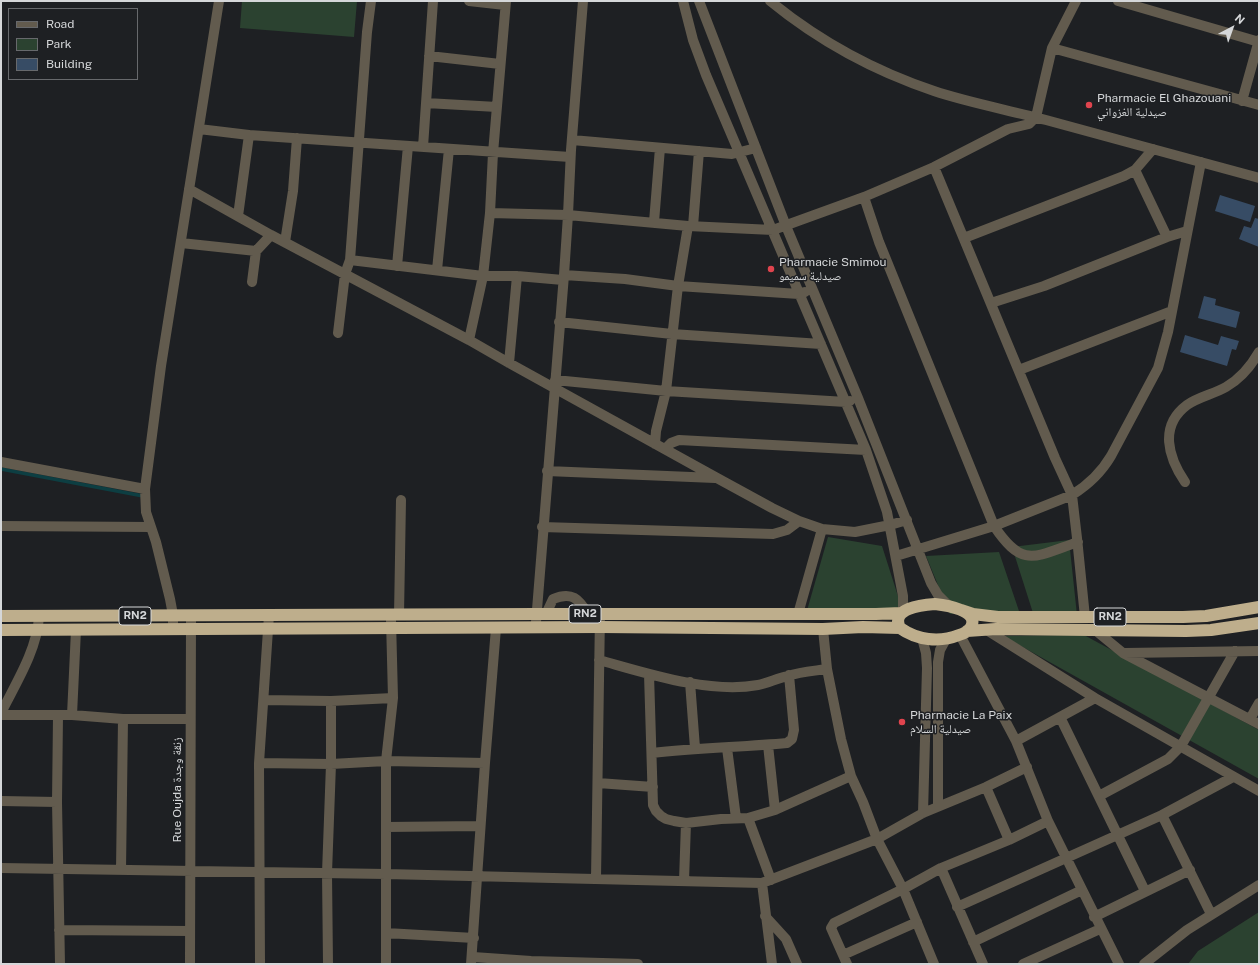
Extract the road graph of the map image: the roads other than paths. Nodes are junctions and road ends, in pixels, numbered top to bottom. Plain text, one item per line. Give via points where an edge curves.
1 (219, 1) edge
2 (370, 1) edge
3 (433, 1) edge
4 (470, 1) edge
5 (583, 1) edge
6 (683, 1) edge
7 (699, 1) edge
8 (770, 1) edge
9 (1076, 1) edge
10 (1118, 1) edge
11 (505, 3) edge
12 (1259, 41) edge
13 (1052, 48) junction
14 (429, 56) junction
15 (500, 64) junction
16 (1242, 101) junction
17 (426, 103) junction
18 (1259, 105) edge
19 (497, 107) junction
20 (1036, 117) junction
21 (199, 129) junction
22 (249, 135) junction
23 (297, 138) junction
24 (572, 140) junction
25 (358, 143) junction
26 (408, 146) junction
27 (423, 147) junction
28 (660, 148) junction
29 (756, 148) junction
30 (449, 149) junction
31 (1153, 149) junction
32 (699, 151) junction
33 (493, 153) junction
34 (740, 153) junction
35 (570, 157) junction
36 (1201, 162) junction
37 (934, 167) junction
38 (1135, 170) junction
39 (1259, 178) edge
40 (189, 189) junction
41 (864, 197) junction
42 (490, 213) junction
43 (568, 215) junction
44 (238, 216) junction
45 (654, 222) junction
46 (690, 226) junction
47 (786, 226) junction
48 (773, 230) junction
49 (1187, 231) junction
50 (271, 235) junction
51 (1166, 237) junction
52 (964, 238) junction
53 (285, 242) junction
54 (181, 243) junction
55 (256, 251) junction
56 (350, 260) junction
57 (397, 266) junction
58 (437, 270) junction
59 (345, 274) junction
60 (483, 276) junction
61 (517, 276) junction
62 (563, 278) junction
63 (252, 282) dead end
64 (678, 286) junction
65 (813, 289) junction
66 (800, 294) junction
67 (991, 303) junction
68 (1172, 311) junction
69 (559, 322) junction
70 (338, 333) dead end
71 (672, 334) junction
72 (469, 340) junction
73 (821, 344) junction
74 (1259, 352) edge
75 (509, 363) junction
76 (1019, 370) junction
77 (555, 385) junction
78 (666, 391) junction
79 (858, 398) junction
80 (846, 402) junction
81 (655, 444) junction
82 (665, 449) junction
83 (866, 450) junction
84 (1, 462) edge
85 (547, 471) junction
86 (717, 478) junction
87 (1185, 482) dead end
88 (145, 489) junction
89 (1072, 496) junction
90 (401, 500) dead end
91 (907, 520) junction
92 (799, 521) junction
93 (890, 525) junction
94 (1, 526) edge
95 (994, 526) junction
96 (151, 527) junction
97 (542, 527) junction
98 (822, 528) junction
99 (1078, 542) junction
100 (918, 549) junction
101 (896, 556) junction
102 (948, 605) junction
103 (1259, 607) edge
104 (961, 610) junction
105 (902, 612) junction
106 (541, 614) junction
107 (594, 614) junction
108 (798, 614) junction
109 (173, 615) junction
110 (191, 615) junction
111 (269, 615) junction
112 (395, 615) junction
113 (1, 616) edge
114 (39, 617) junction
115 (1085, 617) junction
116 (1259, 622) edge
117 (600, 627) junction
118 (496, 628) junction
119 (536, 628) junction
120 (900, 628) junction
121 (173, 629) junction
122 (269, 629) junction
123 (392, 629) junction
124 (823, 629) junction
125 (985, 629) junction
126 (1, 630) edge
127 (38, 630) junction
128 (76, 630) junction
129 (191, 630) junction
130 (1095, 630) junction
131 (964, 633) junction
132 (922, 638) junction
133 (946, 639) junction
134 (1235, 651) junction
135 (1259, 651) edge
136 (1123, 653) junction
137 (599, 660) junction
138 (827, 669) junction
139 (649, 674) junction
140 (789, 675) junction
141 (690, 682) junction
142 (393, 698) junction
143 (1094, 698) junction
144 (1208, 698) junction
145 (264, 700) junction
146 (331, 701) junction
147 (1259, 703) edge
148 (1, 714) edge
149 (72, 715) junction
150 (58, 716) junction
151 (1060, 717) junction
152 (123, 719) junction
153 (190, 719) junction
154 (1254, 722) edge
155 (1016, 741) junction
156 (768, 745) junction
157 (1180, 746) junction
158 (695, 748) junction
159 (727, 748) junction
160 (652, 753) junction
161 (386, 761) junction
162 (259, 763) junction
163 (485, 763) junction
164 (331, 764) junction
165 (1027, 766) junction
166 (851, 776) junction
167 (1233, 777) junction
168 (598, 783) junction
169 (653, 787) junction
170 (986, 787) junction
171 (1259, 791) edge
172 (1099, 796) junction
173 (1, 802) edge
174 (57, 802) junction
175 (938, 806) junction
176 (776, 810) junction
177 (924, 813) junction
178 (1162, 815) junction
179 (736, 818) junction
180 (748, 818) junction
181 (1048, 821) junction
182 (686, 823) junction
183 (480, 826) junction
184 (386, 827) junction
185 (1117, 835) junction
186 (878, 839) junction
187 (1009, 840) junction
188 (1067, 858) junction
189 (1, 868) edge
190 (58, 868) junction
191 (941, 868) junction
192 (121, 870) junction
193 (1190, 870) junction
194 (191, 871) junction
195 (259, 872) junction
196 (327, 873) junction
197 (386, 874) junction
198 (477, 876) junction
199 (596, 879) junction
200 (684, 881) junction
201 (766, 881) junction
202 (1259, 885) edge
203 (903, 889) junction
204 (1082, 890) junction
205 (1145, 891) junction
206 (957, 907) junction
207 (1210, 914) junction
208 (765, 916) junction
209 (1094, 917) junction
210 (917, 922) junction
211 (1100, 929) junction
212 (59, 930) junction
213 (190, 931) junction
214 (386, 933) junction
215 (474, 938) junction
216 (973, 942) junction
217 (845, 959) edge
218 (472, 960) edge
219 (532, 963) edge
220 (60, 964) edge
221 (190, 964) edge
222 (260, 964) edge
223 (328, 964) edge
224 (386, 964) edge
225 (638, 964) edge
226 (772, 964) edge
227 (798, 964) edge
228 (934, 964) edge
229 (983, 964) edge
230 (1022, 964) edge
231 (1118, 964) edge
232 (1144, 964) edge

1 - 21 street
2 - 25 street
3 - 14 street
4 - 11 street
5 - 24 street
6 - 34 street via 699,58
7 - 29 street
8 - 20 street via 842,51 904,80 935,91
9 - 13 street
10 - 12 street
11 - 15 street
12 - 16 street
13 - 16 street
13 - 20 street
14 - 15 street
14 - 17 street
15 - 19 street
16 - 18 street
17 - 19 street
17 - 27 street
19 - 33 street
20 - 31 street
20 - 37 street via 1029,124 1008,129
21 - 22 street
21 - 40 street
22 - 23 street
22 - 44 street
23 - 25 street
23 - 53 street
24 - 28 street
24 - 35 street
25 - 26 street
25 - 56 street
26 - 27 street
26 - 57 street
27 - 30 street
28 - 32 street
28 - 45 street
29 - 34 street
29 - 47 street
30 - 33 street
30 - 58 street
31 - 36 street
31 - 38 street
32 - 34 street
32 - 46 street
33 - 35 street
33 - 42 street
34 - 48 street
35 - 43 street
36 - 39 street
36 - 49 street
37 - 41 street
37 - 52 street
38 - 51 street
38 - 52 street via 1104,185
40 - 44 street
40 - 54 street
41 - 47 street
41 - 95 street via 879,242
42 - 43 street
42 - 60 street
43 - 45 street
43 - 62 street
44 - 50 street
45 - 46 street
46 - 48 street
46 - 64 street
47 - 48 street
47 - 65 street
48 - 66 street
49 - 51 street
49 - 68 street
50 - 53 street
50 - 55 street
51 - 67 street via 1044,286
52 - 67 street
53 - 59 street
54 - 55 street
54 - 88 street
55 - 63 street
56 - 57 street
56 - 59 street
57 - 58 street
58 - 60 street
59 - 70 street
59 - 72 street
60 - 61 street
60 - 72 street
61 - 62 street
61 - 75 street
62 - 64 street via 625,279
62 - 69 street
64 - 66 street
64 - 71 street
65 - 66 street
65 - 79 street
66 - 73 street
67 - 76 street
68 - 76 street
68 - 89 street via 1158,368 1112,456 1094,478
69 - 71 street
69 - 77 street
71 - 73 street
71 - 78 street
72 - 75 street
73 - 80 street
74 - 87 street via 1243,374 1227,386 1188,405 1176,417 1170,428 1170,452 1175,468
75 - 77 street
76 - 89 street
77 - 78 street
77 - 81 street
77 - 85 street
78 - 80 street
78 - 81 street
79 - 80 street
79 - 91 street
80 - 83 street
81 - 82 street
82 - 83 street via 679,440
82 - 86 street
83 - 93 street
84 - 88 street
85 - 86 street
85 - 97 street
86 - 92 street
88 - 96 street via 146,512
89 - 95 street
89 - 99 street
90 - 112 street
91 - 93 street
91 - 100 street
92 - 97 street via 787,530 774,534
92 - 98 street
93 - 98 street via 855,532
93 - 101 street
94 - 96 street
95 - 99 street via 1010,547 1023,555 1046,553
95 - 100 street
96 - 109 street
97 - 106 street
98 - 108 street
99 - 115 street
100 - 101 street
100 - 102 street via 934,589
101 - 105 street via 903,596
102 - 104 highway, RN2
102 - 105 highway, RN2 via 928,604
103 - 115 highway, RN2 via 1206,616
104 - 115 highway, RN2 via 998,617
104 - 131 highway via 971,618 972,623 971,628
105 - 108 highway, RN2
105 - 120 highway via 898,620
106 - 107 highway, RN2
106 - 107 street via 553,599 568,595 577,599
106 - 112 highway, RN2
106 - 119 street
107 - 108 highway, RN2
107 - 117 street
109 - 110 highway, RN2
109 - 114 highway, RN2
109 - 121 street
110 - 111 highway, RN2
110 - 129 street, Rue Oujda زنقة وجدة
111 - 112 highway, RN2
111 - 122 street
112 - 123 street
113 - 114 highway, RN2
114 - 127 street
116 - 130 highway, RN2 via 1205,630
117 - 119 highway, RN2
117 - 124 highway, RN2
117 - 137 street
118 - 119 highway, RN2
118 - 123 highway, RN2
118 - 163 street
120 - 124 highway, RN2
120 - 132 highway, RN2
121 - 128 highway, RN2
121 - 129 highway, RN2
122 - 123 highway, RN2
122 - 129 highway, RN2
122 - 145 street
123 - 142 street
124 - 138 street
125 - 130 highway, RN2
125 - 131 highway, RN2
125 - 143 street
126 - 127 highway, RN2
127 - 128 highway, RN2
127 - 148 street via 31,652
128 - 149 street
129 - 153 street, Rue Oujda زنقة وجدة
130 - 136 street
131 - 133 highway, RN2
131 - 155 street
132 - 133 highway, RN2
132 - 177 street via 927,668
133 - 175 street via 940,650 938,662
134 - 135 street
134 - 136 street
134 - 144 street
136 - 144 street
137 - 139 street
137 - 168 street
138 - 140 street
138 - 166 street
139 - 141 street
139 - 160 street
140 - 141 street via 758,685 728,687
140 - 156 street via 794,736 787,743
141 - 158 street
142 - 146 street
142 - 161 street
143 - 151 street
143 - 157 street
144 - 154 street
144 - 157 street
145 - 146 street
145 - 162 street
146 - 164 street
147 - 154 street
148 - 150 street
149 - 150 street
149 - 152 street
150 - 174 street
151 - 155 street
151 - 172 street
152 - 153 street
152 - 192 street
153 - 194 street, Rue Oujda زنقة وجدة
155 - 165 street
156 - 159 street
156 - 176 street
157 - 167 street
157 - 172 street via 1168,759
158 - 159 street
158 - 160 street
159 - 179 street
160 - 169 street
161 - 163 street
161 - 164 street
161 - 184 street
162 - 164 street
162 - 195 street
163 - 183 street
164 - 196 street
165 - 170 street
165 - 181 street
166 - 176 street
166 - 186 street
167 - 171 street
167 - 178 street
168 - 169 street
168 - 199 street
169 - 182 street via 653,805 656,811 666,819
170 - 175 street
170 - 187 street
172 - 185 street
173 - 174 street
174 - 190 street
175 - 177 street
176 - 180 street
177 - 186 street
178 - 185 street
178 - 193 street
179 - 180 street
179 - 182 street
180 - 201 street
181 - 187 street
181 - 188 street
182 - 200 street
183 - 184 street
183 - 198 street
184 - 197 street
185 - 188 street
185 - 205 street
186 - 201 street
186 - 203 street
187 - 191 street
188 - 204 street
188 - 206 street
189 - 190 street
190 - 192 street
190 - 212 street
191 - 203 street
191 - 206 street
192 - 194 street
193 - 205 street
193 - 207 street
194 - 195 street
194 - 213 street, Rue Oujda زنقة وجدة
195 - 196 street
195 - 222 street
196 - 197 street
196 - 223 street
197 - 198 street
197 - 214 street
198 - 199 street
198 - 215 street
199 - 200 street
200 - 201 street
201 - 208 street
202 - 207 street
203 - 210 street
203 - 217 street via 834,923 832,933
204 - 209 street
204 - 216 street
205 - 209 street
206 - 216 street
207 - 232 street
208 - 226 street
208 - 227 street via 786,939
209 - 211 street
210 - 217 street
210 - 228 street
211 - 230 street
211 - 231 street
212 - 213 street
212 - 220 street
213 - 221 street, Rue Oujda زنقة وجدة
214 - 215 street
214 - 224 street
215 - 218 street
216 - 229 street
218 - 219 street
219 - 225 street

